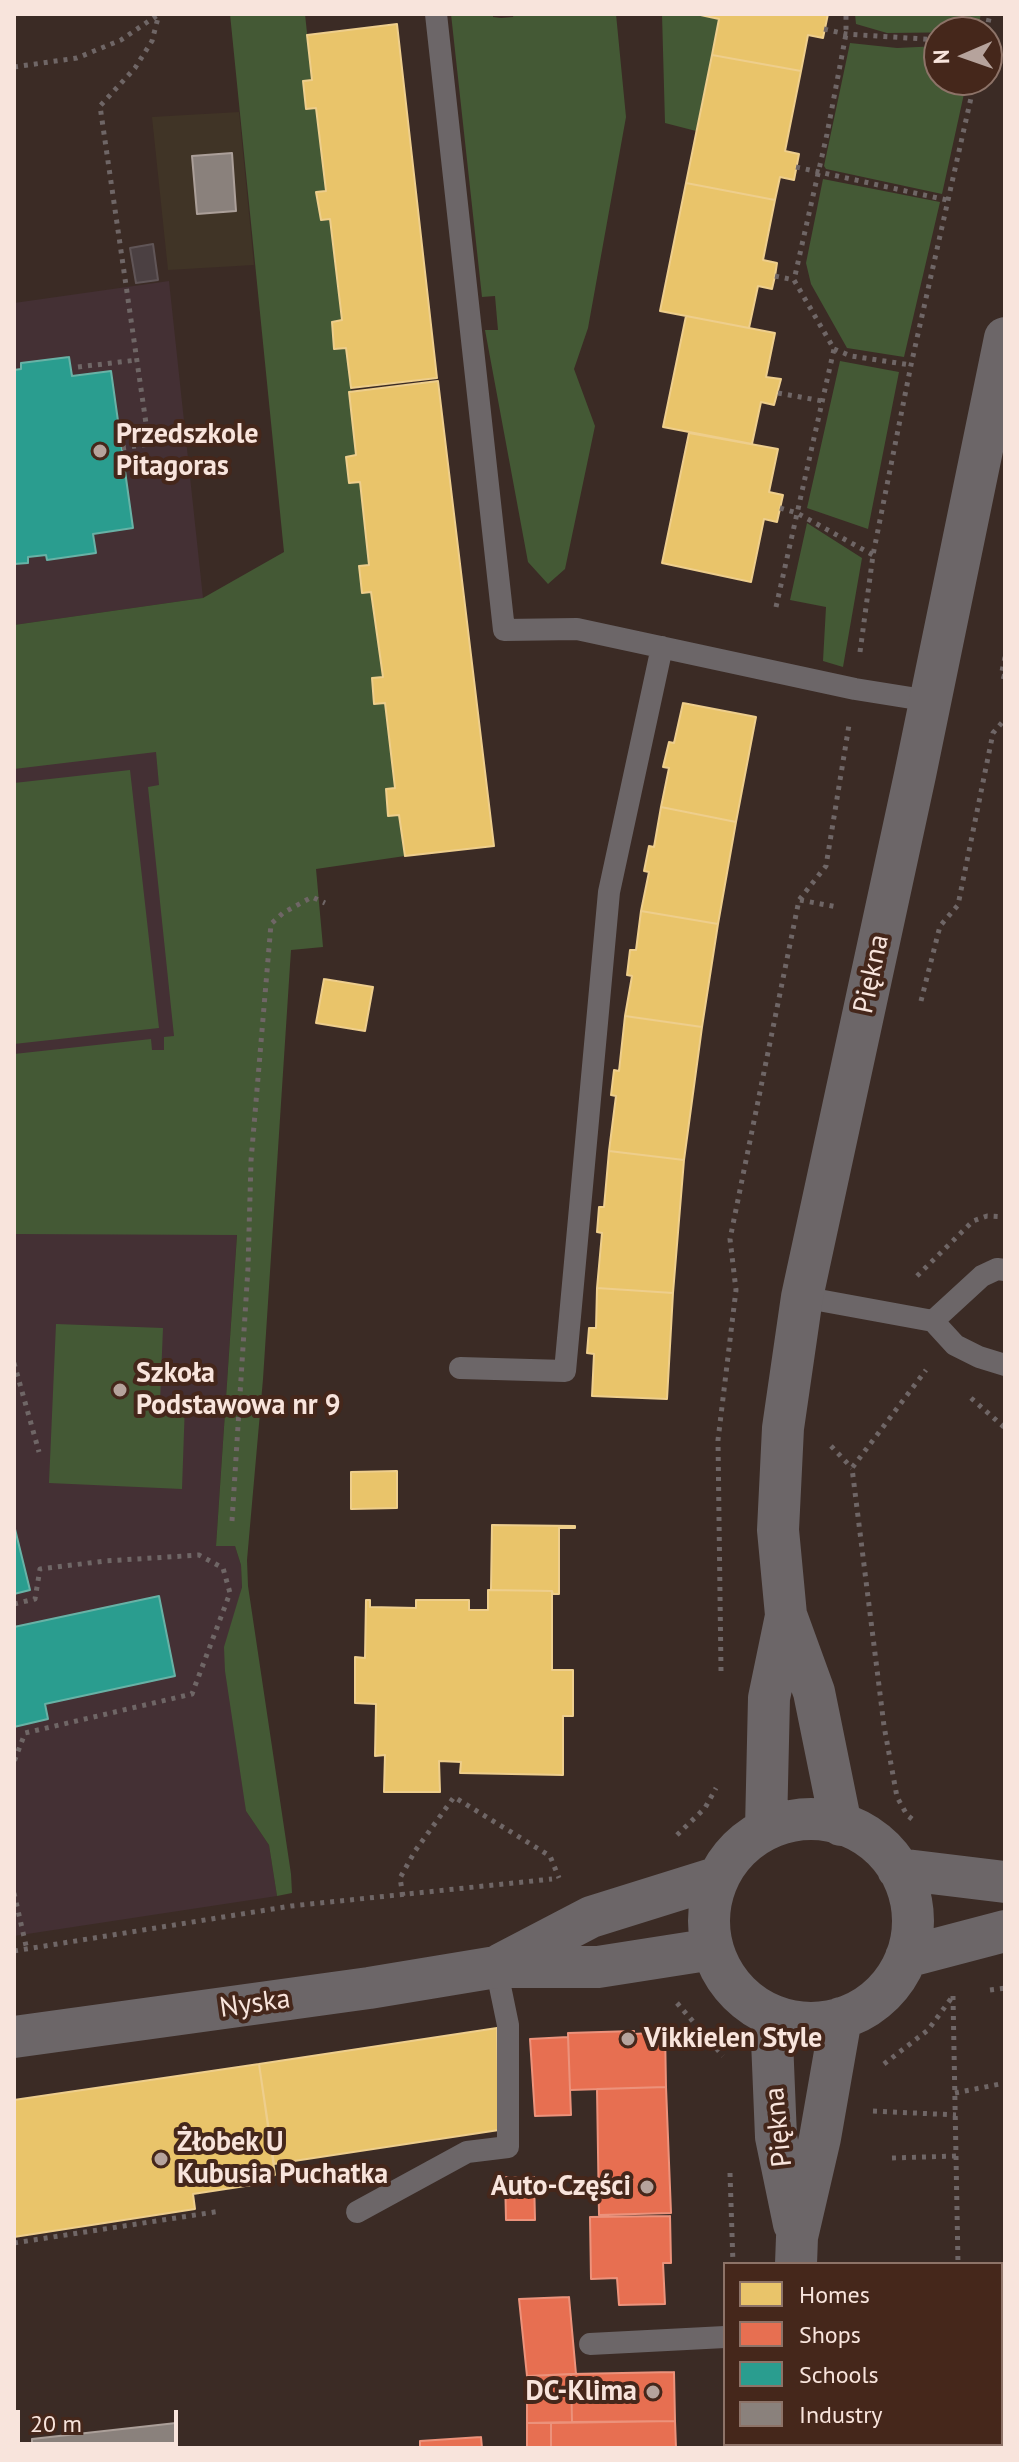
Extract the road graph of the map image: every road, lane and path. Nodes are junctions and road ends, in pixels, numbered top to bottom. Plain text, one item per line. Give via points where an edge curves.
1 (159, 14) edge
2 (436, 14) edge
3 (846, 14) edge
4 (824, 29) dead end
5 (846, 34) junction
6 (923, 39) edge
7 (14, 67) edge
8 (971, 96) edge
9 (796, 167) dead end
10 (819, 174) junction
11 (947, 200) junction
12 (775, 276) dead end
13 (794, 280) junction
14 (1005, 338) edge
15 (834, 349) junction
16 (137, 360) junction
17 (911, 365) junction
18 (78, 367) dead end
19 (778, 393) dead end
20 (822, 401) junction
21 (122, 448) dead end
22 (780, 508) dead end
23 (797, 513) junction
24 (873, 555) junction
25 (776, 607) dead end
26 (662, 647) junction
27 (1005, 657) edge
28 (1005, 677) edge
29 (855, 689) junction
30 (930, 701) junction
31 (1005, 719) edge
32 (799, 900) junction
33 (325, 903) dead end
34 (844, 908) dead end
35 (920, 1001) dead end
36 (1005, 1217) edge
37 (1005, 1270) edge
38 (917, 1276) dead end
39 (802, 1297) junction
40 (933, 1321) junction
41 (931, 1362) dead end
42 (14, 1363) edge
43 (1005, 1365) edge
44 (460, 1368) dead end
45 (39, 1452) dead end
46 (232, 1521) dead end
47 (14, 1604) edge
48 (786, 1615) junction
49 (721, 1675) dead end
50 (14, 1762) edge
51 (718, 1786) dead end
52 (917, 1822) dead end
53 (841, 1825) junction
54 (766, 1828) junction
55 (675, 1837) dead end
56 (898, 1869) junction
57 (571, 1876) dead end
58 (719, 1877) junction
59 (559, 1879) junction
60 (1005, 1882) edge
61 (14, 1893) edge
62 (403, 1896) junction
63 (1005, 1931) edge
64 (713, 1949) junction
65 (27, 1950) junction
66 (14, 1951) edge
67 (906, 1957) junction
68 (496, 1967) junction
69 (671, 1996) dead end
70 (771, 2016) junction
71 (841, 2018) junction
72 (14, 2037) edge
73 (726, 2059) dead end
74 (879, 2071) dead end
75 (1005, 2083) edge
76 (955, 2093) junction
77 (878, 2098) dead end
78 (862, 2111) dead end
79 (877, 2111) junction
80 (956, 2115) junction
81 (956, 2156) junction
82 (892, 2158) dead end
83 (729, 2168) dead end
84 (221, 2211) dead end
85 (357, 2212) dead end
86 (14, 2243) edge
87 (796, 2250) edge
88 (733, 2262) edge
89 (958, 2262) edge
90 (723, 2337) edge
91 (590, 2344) dead end

1 - 7 path via 121,40 77,58
1 - 16 path via 152,41 135,68 100,106
2 - 26 lane via 504,630 577,629
3 - 5 path
4 - 5 path
5 - 6 path
5 - 10 path
8 - 11 path
9 - 10 path
10 - 11 path
10 - 13 path
11 - 17 path
12 - 13 path
13 - 15 path
14 - 30 street, Piękna
15 - 17 path
15 - 20 path
16 - 18 path
16 - 21 path via 149,444
17 - 24 path
19 - 20 path
20 - 23 path
22 - 23 path
23 - 24 path
23 - 25 path
24 - 29 path
26 - 29 lane
26 - 44 lane via 609,892 565,1371
27 - 28 path
29 - 30 lane
29 - 32 path via 826,866
30 - 39 street, Piękna
31 - 35 path via 993,733 958,905 940,926
32 - 34 path
32 - 49 path via 730,1239 736,1290 718,1440
33 - 46 path via 312,897 271,924 251,1161
36 - 38 path via 973,1221
37 - 40 lane via 982,1276
39 - 40 lane
39 - 48 street, Piękna via 780,1461 778,1530
40 - 43 lane via 955,1345
41 - 52 path via 852,1468 897,1797
42 - 45 path
47 - 50 path via 35,1599 40,1569 199,1555 223,1568 230,1593 192,1694 25,1733
48 - 53 street, Piękna via 814,1692
48 - 54 street, Piękna via 769,1698
51 - 55 path via 705,1808
53 - 54 street via 799,1819
53 - 56 street via 876,1842
54 - 58 street via 744,1843
56 - 60 street
56 - 67 street via 913,1913
57 - 59 path
58 - 64 street via 708,1923
58 - 68 street, Nyska via 591,1917
59 - 62 path
59 - 62 path via 550,1856 454,1797 400,1878
61 - 65 path
62 - 65 path via 291,1906
63 - 67 street
64 - 68 street, Nyska via 598,1967
64 - 70 street via 727,1981 748,2003
65 - 66 path
67 - 71 street via 884,1993 861,2011
68 - 72 street, Nyska
68 - 85 lane via 508,2025 508,2147 467,2152
69 - 73 path
70 - 71 street via 805,2023
70 - 87 street, Piękna via 776,2137
71 - 87 street, Piękna
74 - 76 path via 928,2030 953,1995
75 - 76 path
76 - 80 path
77 - 79 path
78 - 79 path
79 - 80 path
80 - 81 path
81 - 82 path
81 - 89 path
83 - 88 path
84 - 86 path
90 - 91 lane

